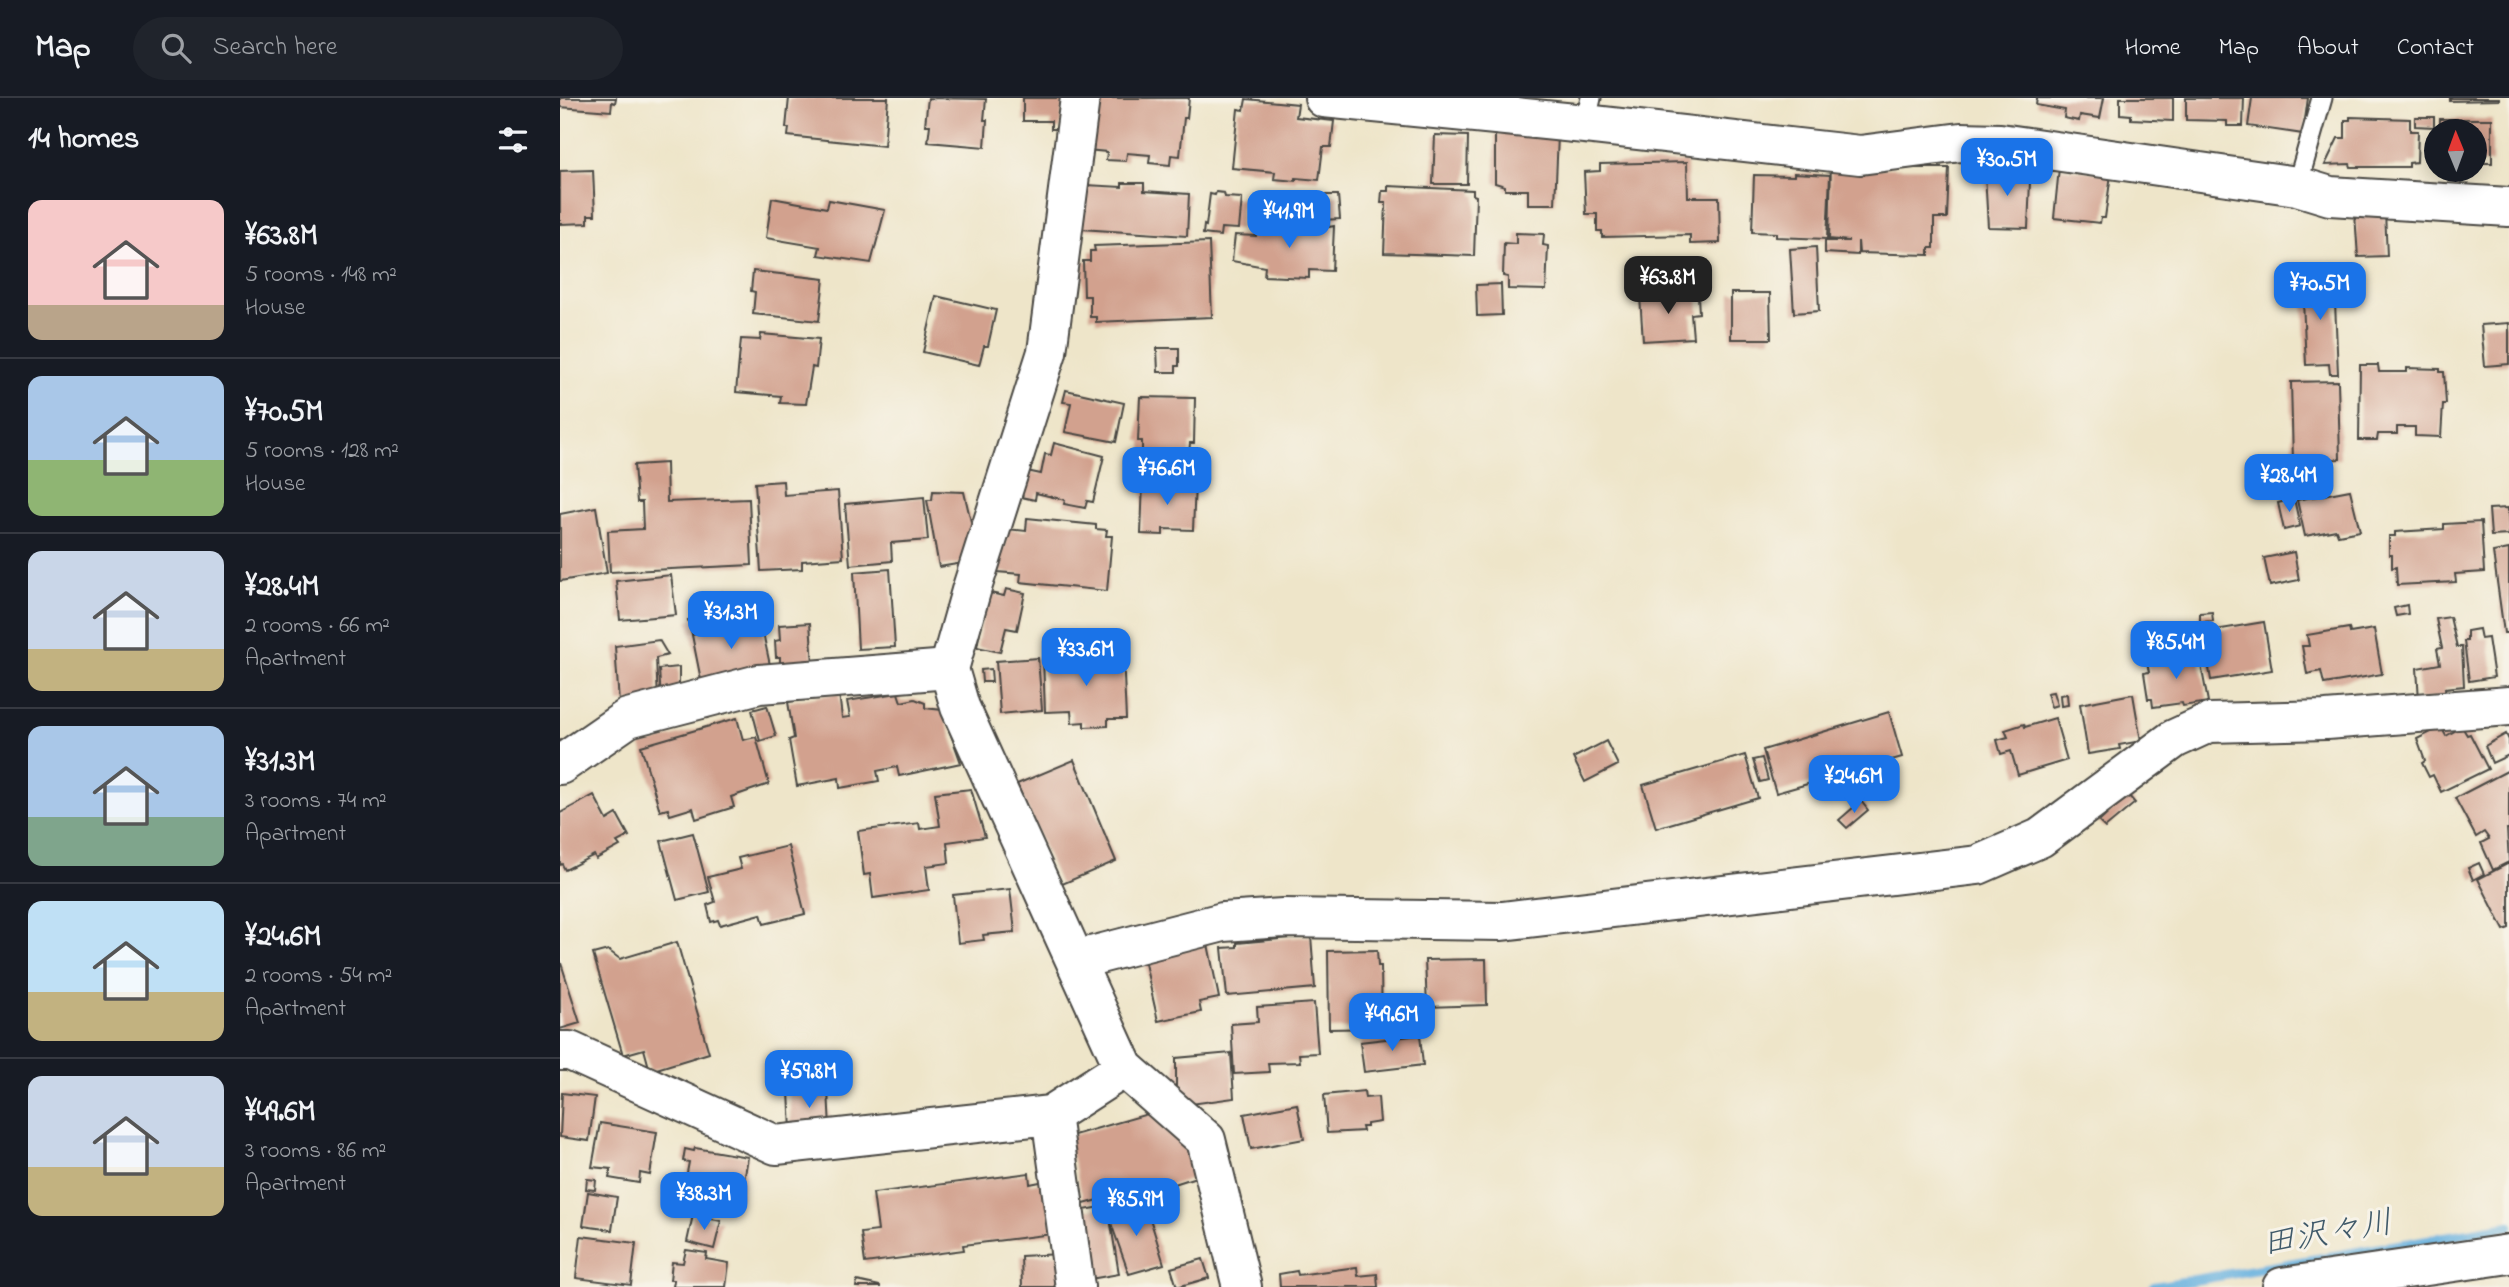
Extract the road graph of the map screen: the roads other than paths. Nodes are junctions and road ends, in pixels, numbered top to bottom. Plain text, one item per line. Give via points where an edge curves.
1 (1080, 98) edge
2 (1324, 98) edge
3 (2322, 98) edge
4 (1588, 111) edge
5 (2297, 186) junction
6 (2509, 207) edge
7 (949, 669) junction
8 (2509, 706) edge
9 (560, 765) edge
10 (1076, 960) junction
11 (560, 1051) edge
12 (1125, 1068) junction
13 (1051, 1115) junction
14 (2509, 1254) edge
15 (1074, 1287) edge
16 (1242, 1287) edge
17 (2283, 1287) edge

1 - 7 street via 1048,352
2 - 4 street
3 - 5 lane
4 - 5 street via 1860,155 1961,142 2000,143
5 - 6 street via 2330,196
7 - 9 street via 759,684 628,718
7 - 10 street via 960,707
8 - 10 street via 2326,720 2209,723 2174,739 2040,838 1978,865 1502,920 1283,918 1223,922
10 - 12 street
11 - 13 street via 570,1051 776,1145
12 - 13 street
12 - 16 street via 1206,1140
13 - 15 street
14 - 17 street

